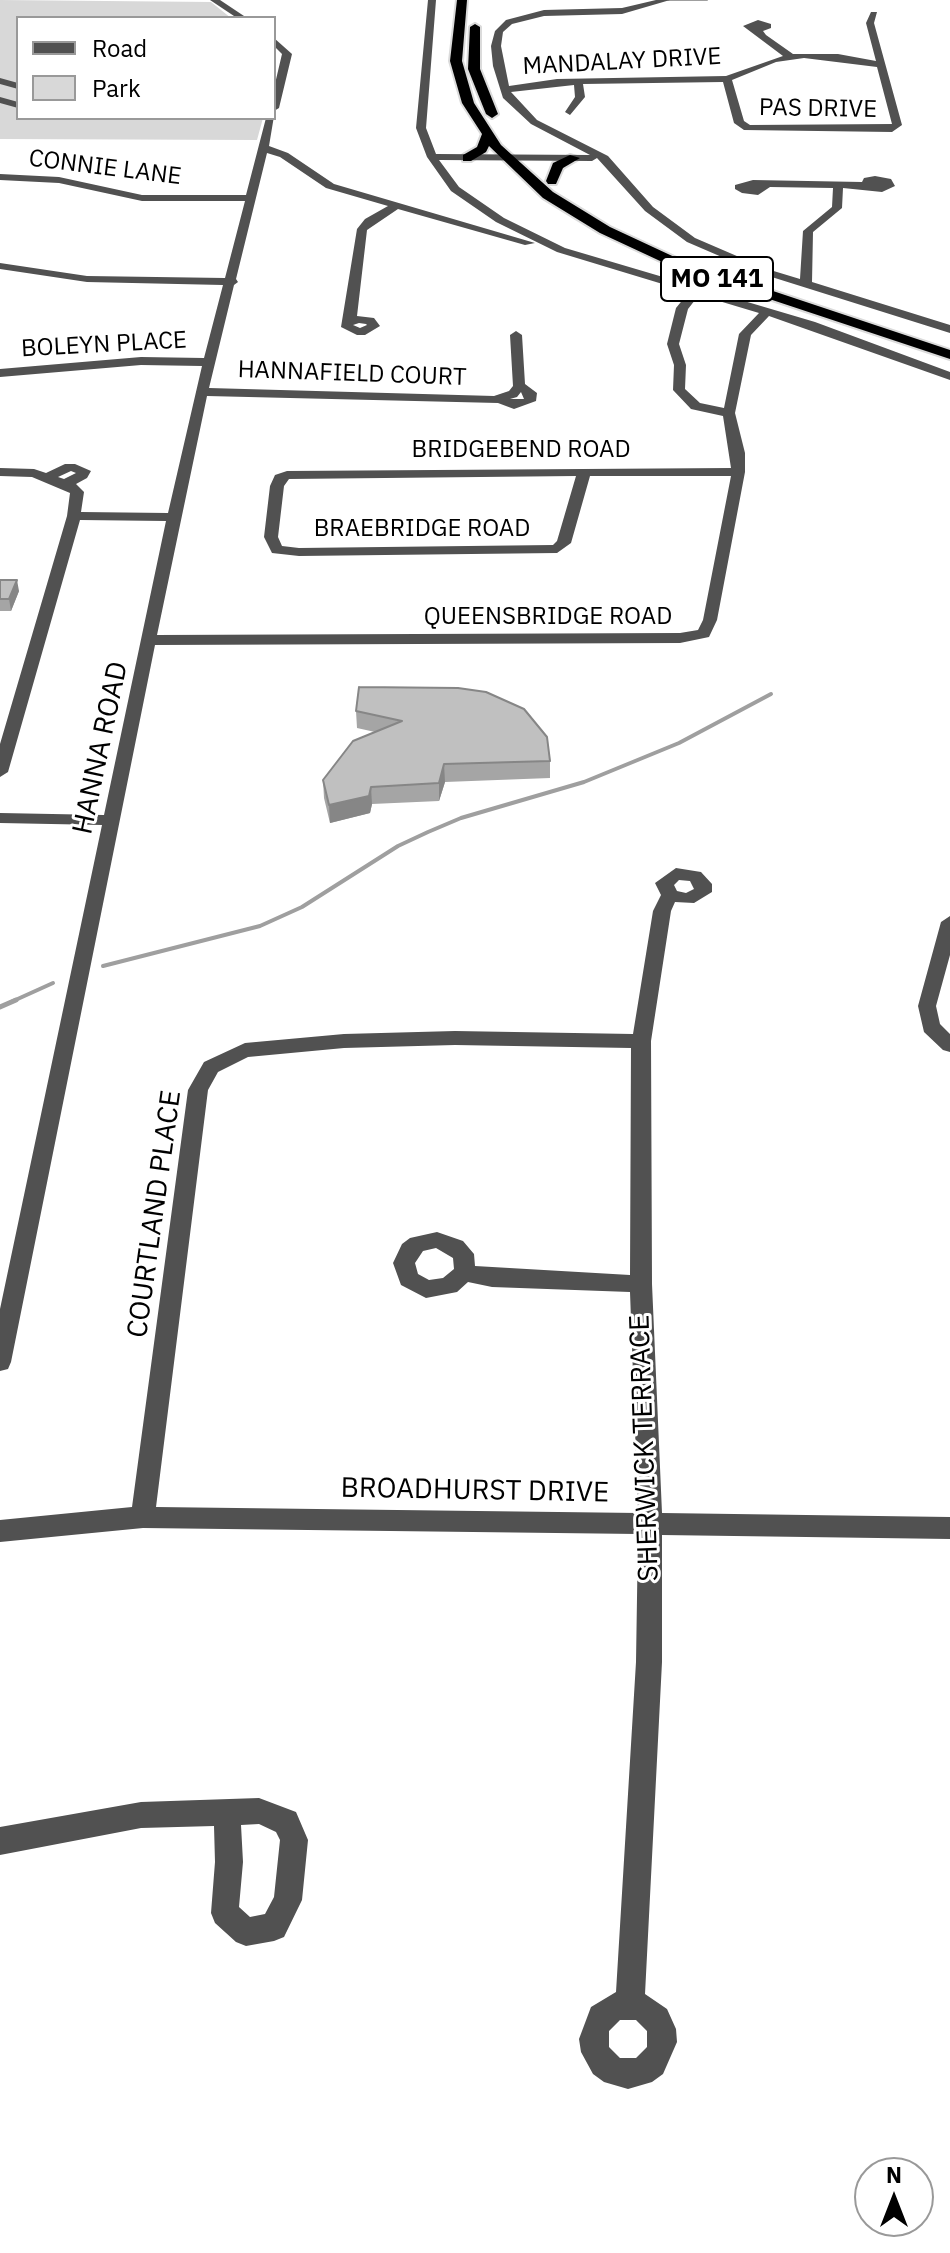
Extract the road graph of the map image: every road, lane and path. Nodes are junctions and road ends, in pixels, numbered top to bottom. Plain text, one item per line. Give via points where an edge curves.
1 (214, 0) edge
2 (432, 0) edge
3 (462, 0) edge
4 (664, 1) edge
5 (477, 11) dead end
6 (874, 14) dead end
7 (240, 16) edge
8 (758, 30) dead end
9 (276, 43) edge
10 (790, 56) junction
11 (880, 65) junction
12 (727, 79) junction
13 (578, 82) junction
14 (505, 90) junction
15 (276, 98) edge
16 (570, 112) dead end
17 (271, 120) edge
18 (497, 123) dead end
19 (891, 128) junction
20 (908, 131) dead end
21 (487, 135) junction
22 (579, 143) junction
23 (264, 148) junction
24 (510, 152) junction
25 (432, 157) junction
26 (467, 158) junction
27 (526, 158) junction
28 (574, 158) junction
29 (604, 158) junction
30 (442, 173) junction
31 (0, 177) edge
32 (552, 181) junction
33 (767, 184) dead end
34 (838, 184) junction
35 (865, 185) dead end
36 (253, 198) junction
37 (394, 207) junction
38 (561, 250) junction
39 (0, 266) edge
40 (232, 282) junction
41 (806, 285) junction
42 (696, 291) junction
43 (766, 313) junction
44 (350, 321) dead end
45 (950, 329) edge
46 (516, 335) dead end
47 (950, 343) edge
48 (950, 355) edge
49 (211, 362) junction
50 (0, 373) edge
51 (950, 376) edge
52 (204, 392) junction
53 (729, 413) junction
54 (0, 472) edge
55 (584, 472) junction
56 (738, 472) junction
57 (49, 476) junction
58 (67, 483) junction
59 (74, 516) junction
60 (177, 517) junction
61 (274, 543) joint
62 (151, 640) junction
63 (0, 772) edge
64 (0, 818) edge
65 (112, 820) junction
66 (670, 895) dead end
67 (950, 922) edge
68 (641, 1041) junction
69 (950, 1045) edge
70 (464, 1273) dead end
71 (641, 1284) junction
72 (0, 1362) edge
73 (143, 1517) junction
74 (650, 1522) junction
75 (950, 1528) edge
76 (0, 1531) edge
77 (227, 1814) dead end
78 (0, 1841) edge
79 (630, 2003) dead end

1 - 7 street
2 - 25 street via 421,128
3 - 21 highway, MO 141 via 457,71
4 - 14 street via 622,11 536,14 509,22 499,31 496,46
5 - 18 highway via 474,69
6 - 11 street via 870,23
8 - 10 street
9 - 15 street via 287,54
10 - 11 street, MANDALAY DRIVE via 821,55
10 - 12 street, MANDALAY DRIVE
11 - 19 street
12 - 13 street, MANDALAY DRIVE
12 - 19 street, PAS DRIVE via 745,126
13 - 14 street, MANDALAY DRIVE
13 - 16 street via 580,97
14 - 22 street via 526,116
17 - 23 street, HANNA ROAD
19 - 20 street, PAS DRIVE via 899,134
21 - 24 highway, MO 141
21 - 26 highway via 482,149
22 - 28 street
22 - 29 street
23 - 36 street, HANNA ROAD
23 - 37 street via 330,186
24 - 26 street
24 - 27 highway, MO 141
24 - 48 highway, MO 141 via 565,207 652,253
25 - 26 street
25 - 30 street
26 - 30 street
27 - 28 street
27 - 32 highway, MO 141
28 - 29 street
28 - 32 highway via 557,166
29 - 41 street via 649,209 679,233 724,256
30 - 38 street via 455,189 500,220
31 - 36 street, CONNIE LANE via 59,180 142,198
32 - 47 highway, MO 141 via 609,219 690,258
33 - 34 street
34 - 35 street
34 - 41 street via 837,208 808,231
36 - 40 street, HANNA ROAD
37 - 38 street
37 - 44 street via 362,229
38 - 42 street
39 - 40 street via 87,279
40 - 49 street, HANNA ROAD
41 - 45 street
42 - 43 street
42 - 53 street via 682,308 673,344 680,365 679,390 696,406
43 - 51 street
43 - 53 street, QUEENSBRIDGE ROAD via 745,334
46 - 52 street, HANNAFIELD COURT via 519,386 531,393 530,401 514,405 499,399
49 - 50 street, BOLEYN PLACE via 141,361
49 - 52 street, HANNA ROAD
52 - 60 street, HANNA ROAD
53 - 56 street, QUEENSBRIDGE ROAD
54 - 57 street
55 - 56 street, BRIDGEBEND ROAD
55 - 61 street, BRIDGEBEND ROAD via 287,475 277,486
55 - 61 street, BRAEBRIDGE ROAD via 564,543 557,549 273,556 263,552 261,544
56 - 62 street, QUEENSBRIDGE ROAD via 710,620 704,634 694,637
57 - 58 street
57 - 58 street via 70,467 84,471
58 - 59 street via 77,492
59 - 60 street
59 - 63 street
60 - 62 street, HANNA ROAD
62 - 65 street, HANNA ROAD
64 - 65 street
65 - 72 street, HANNA ROAD
66 - 68 street, SHERWICK TERRACE via 662,911
67 - 69 street via 927,1006 931,1027
68 - 71 street, SHERWICK TERRACE
68 - 73 street, COURTLAND PLACE via 344,1041 245,1050 211,1067 198,1090
70 - 71 street
71 - 74 street, SHERWICK TERRACE
73 - 74 street, BROADHURST DRIVE
73 - 76 street, BROADHURST DRIVE
74 - 75 street, BROADHURST DRIVE
74 - 79 street, SHERWICK TERRACE via 649,1662
77 - 78 street via 141,1815

